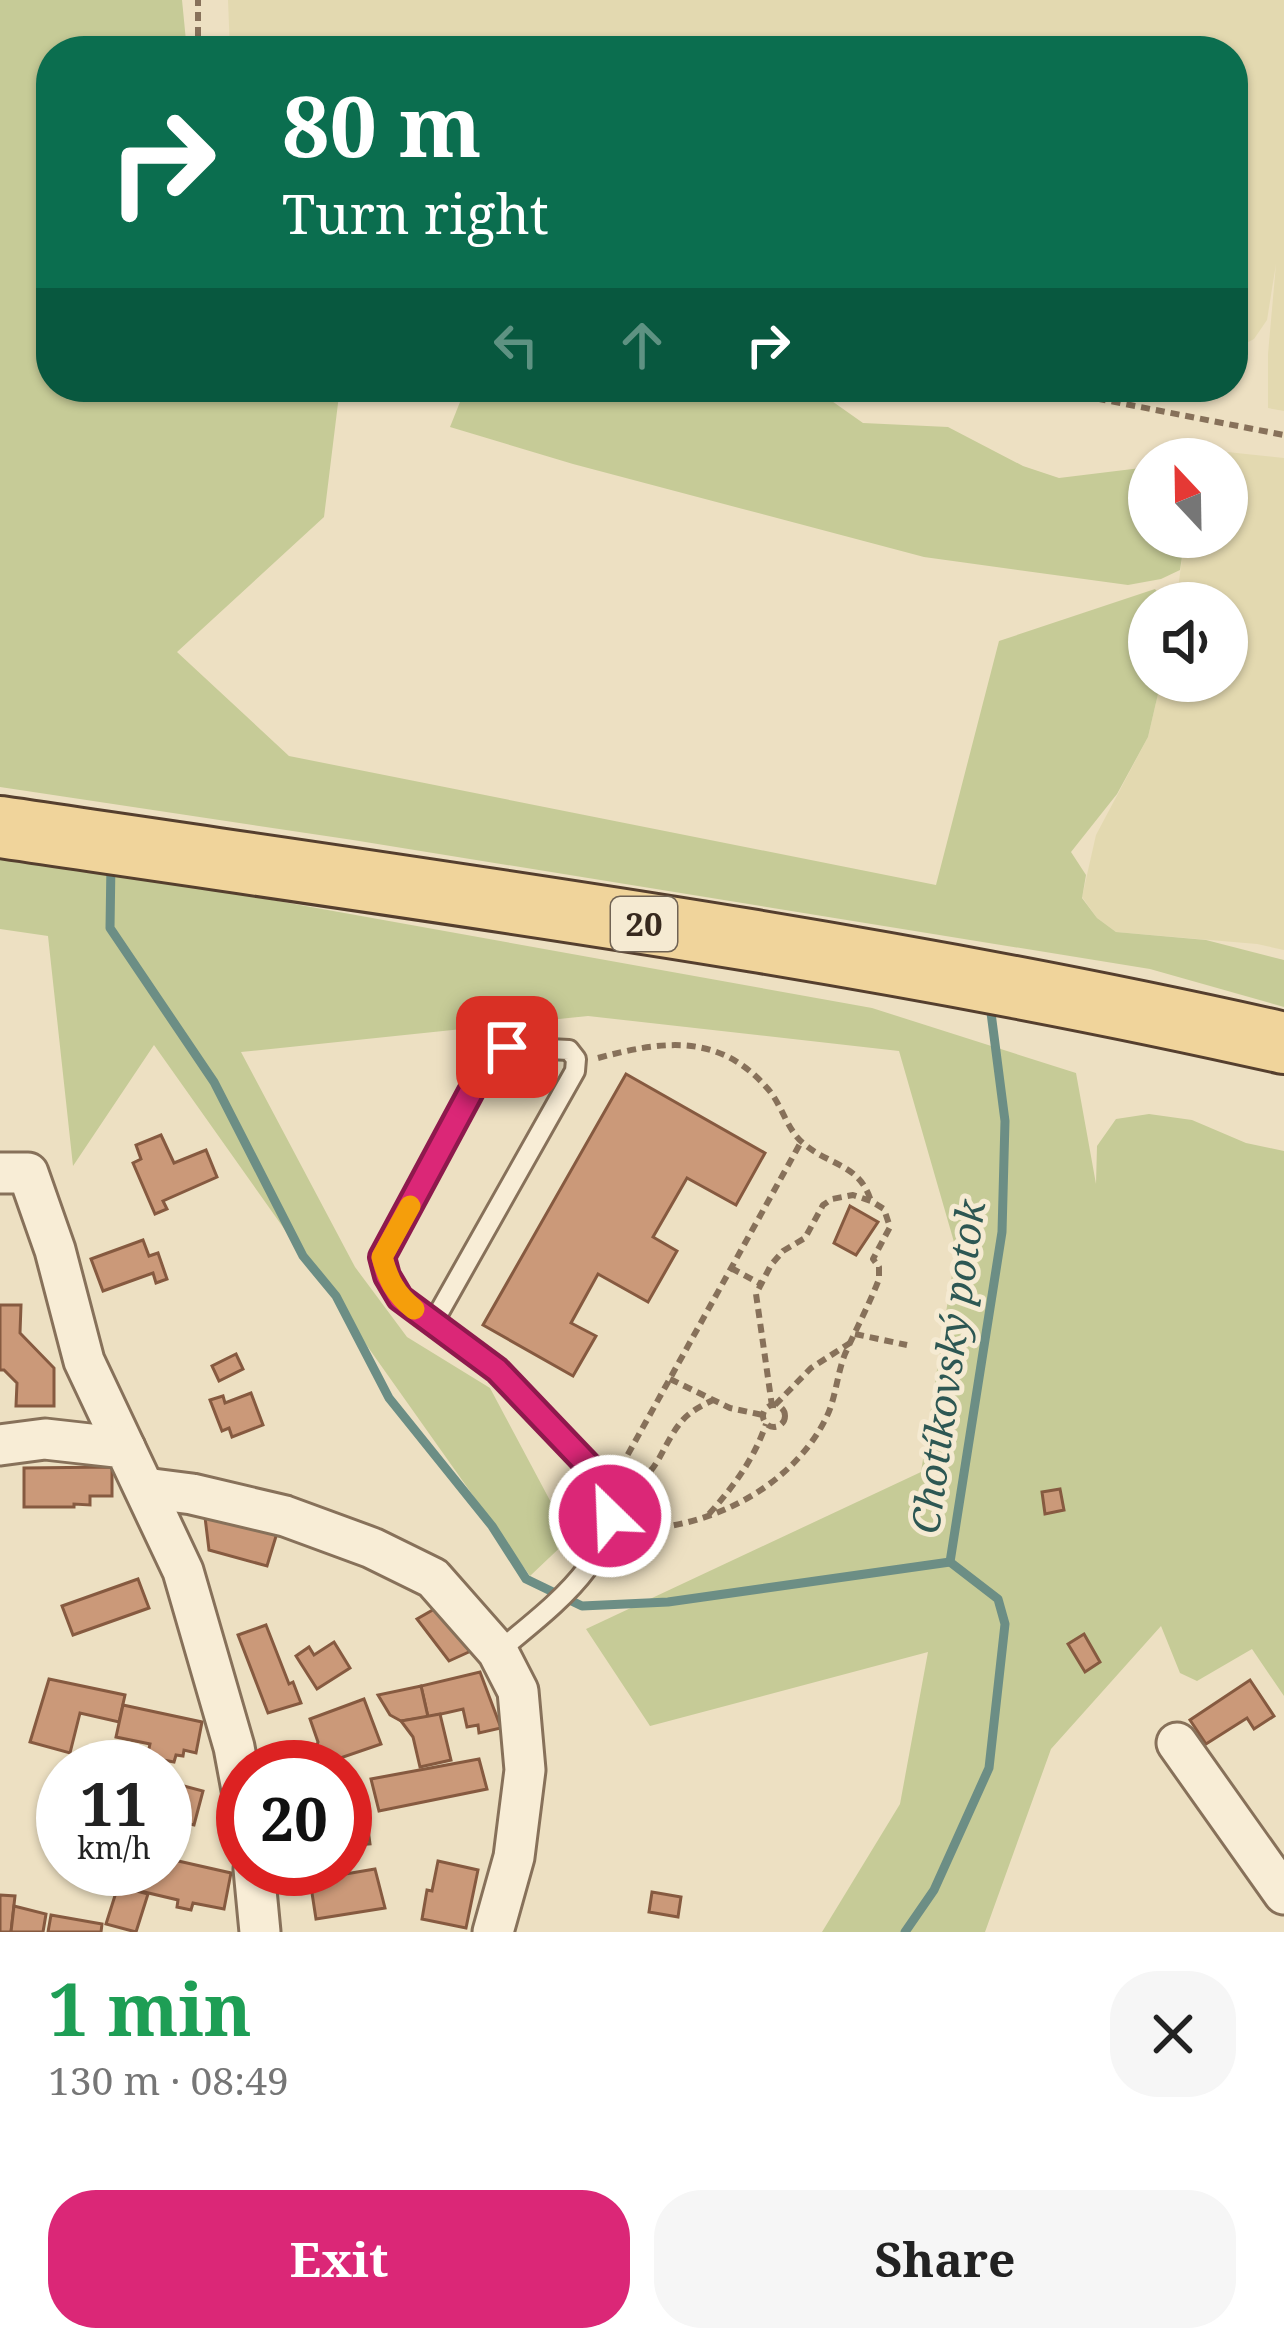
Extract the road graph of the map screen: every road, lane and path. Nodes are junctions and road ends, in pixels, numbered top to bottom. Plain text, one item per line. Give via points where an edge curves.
1 (198, 0) edge
2 (197, 36) edge
3 (1115, 402) edge
4 (1284, 435) edge
5 (0, 827) edge
6 (1284, 1043) edge
7 (577, 1064) junction
8 (800, 1142) junction
9 (0, 1173) edge
10 (872, 1201) junction
11 (731, 1268) junction
12 (760, 1283) junction
13 (433, 1323) junction
14 (853, 1338) junction
15 (907, 1346) dead end
16 (670, 1378) junction
17 (712, 1400) junction
18 (773, 1406) junction
19 (763, 1415) junction
20 (766, 1424) junction
21 (0, 1445) edge
22 (125, 1448) junction
23 (146, 1488) junction
24 (707, 1516) junction
25 (629, 1528) dead end
26 (498, 1652) junction
27 (232, 1740) edge
28 (1177, 1743) dead end
29 (1284, 1894) edge
30 (257, 1896) edge
31 (260, 1932) edge
32 (493, 1932) edge

1 - 2 path
3 - 4 path
5 - 6 main road, 20 via 856,956
7 - 8 path via 669,1044 726,1055 771,1092
7 - 13 lane
7 - 13 lane via 569,1050 507,1047 489,1058 382,1257 400,1298
8 - 10 path via 862,1178
8 - 11 path
9 - 22 street via 28,1174 84,1361
10 - 12 path via 853,1195 823,1205 805,1238
10 - 14 path via 890,1228 873,1259 879,1279
11 - 12 path
11 - 16 path
12 - 18 path
13 - 26 lane via 497,1370 604,1482 610,1516 590,1568
14 - 15 path
14 - 18 path
14 - 24 path via 826,1418 800,1454 768,1486
16 - 17 path
16 - 17 path via 618,1467 624,1490 656,1467 680,1423
17 - 19 path
18 - 19 path
18 - 20 path via 784,1412 783,1423
19 - 20 path
20 - 24 path via 748,1464
21 - 22 street via 45,1439
22 - 23 street
23 - 26 street via 285,1516 372,1548 433,1578
23 - 27 street via 183,1571
24 - 25 path
26 - 32 street via 518,1691 525,1770 514,1857
28 - 29 street
30 - 31 street

